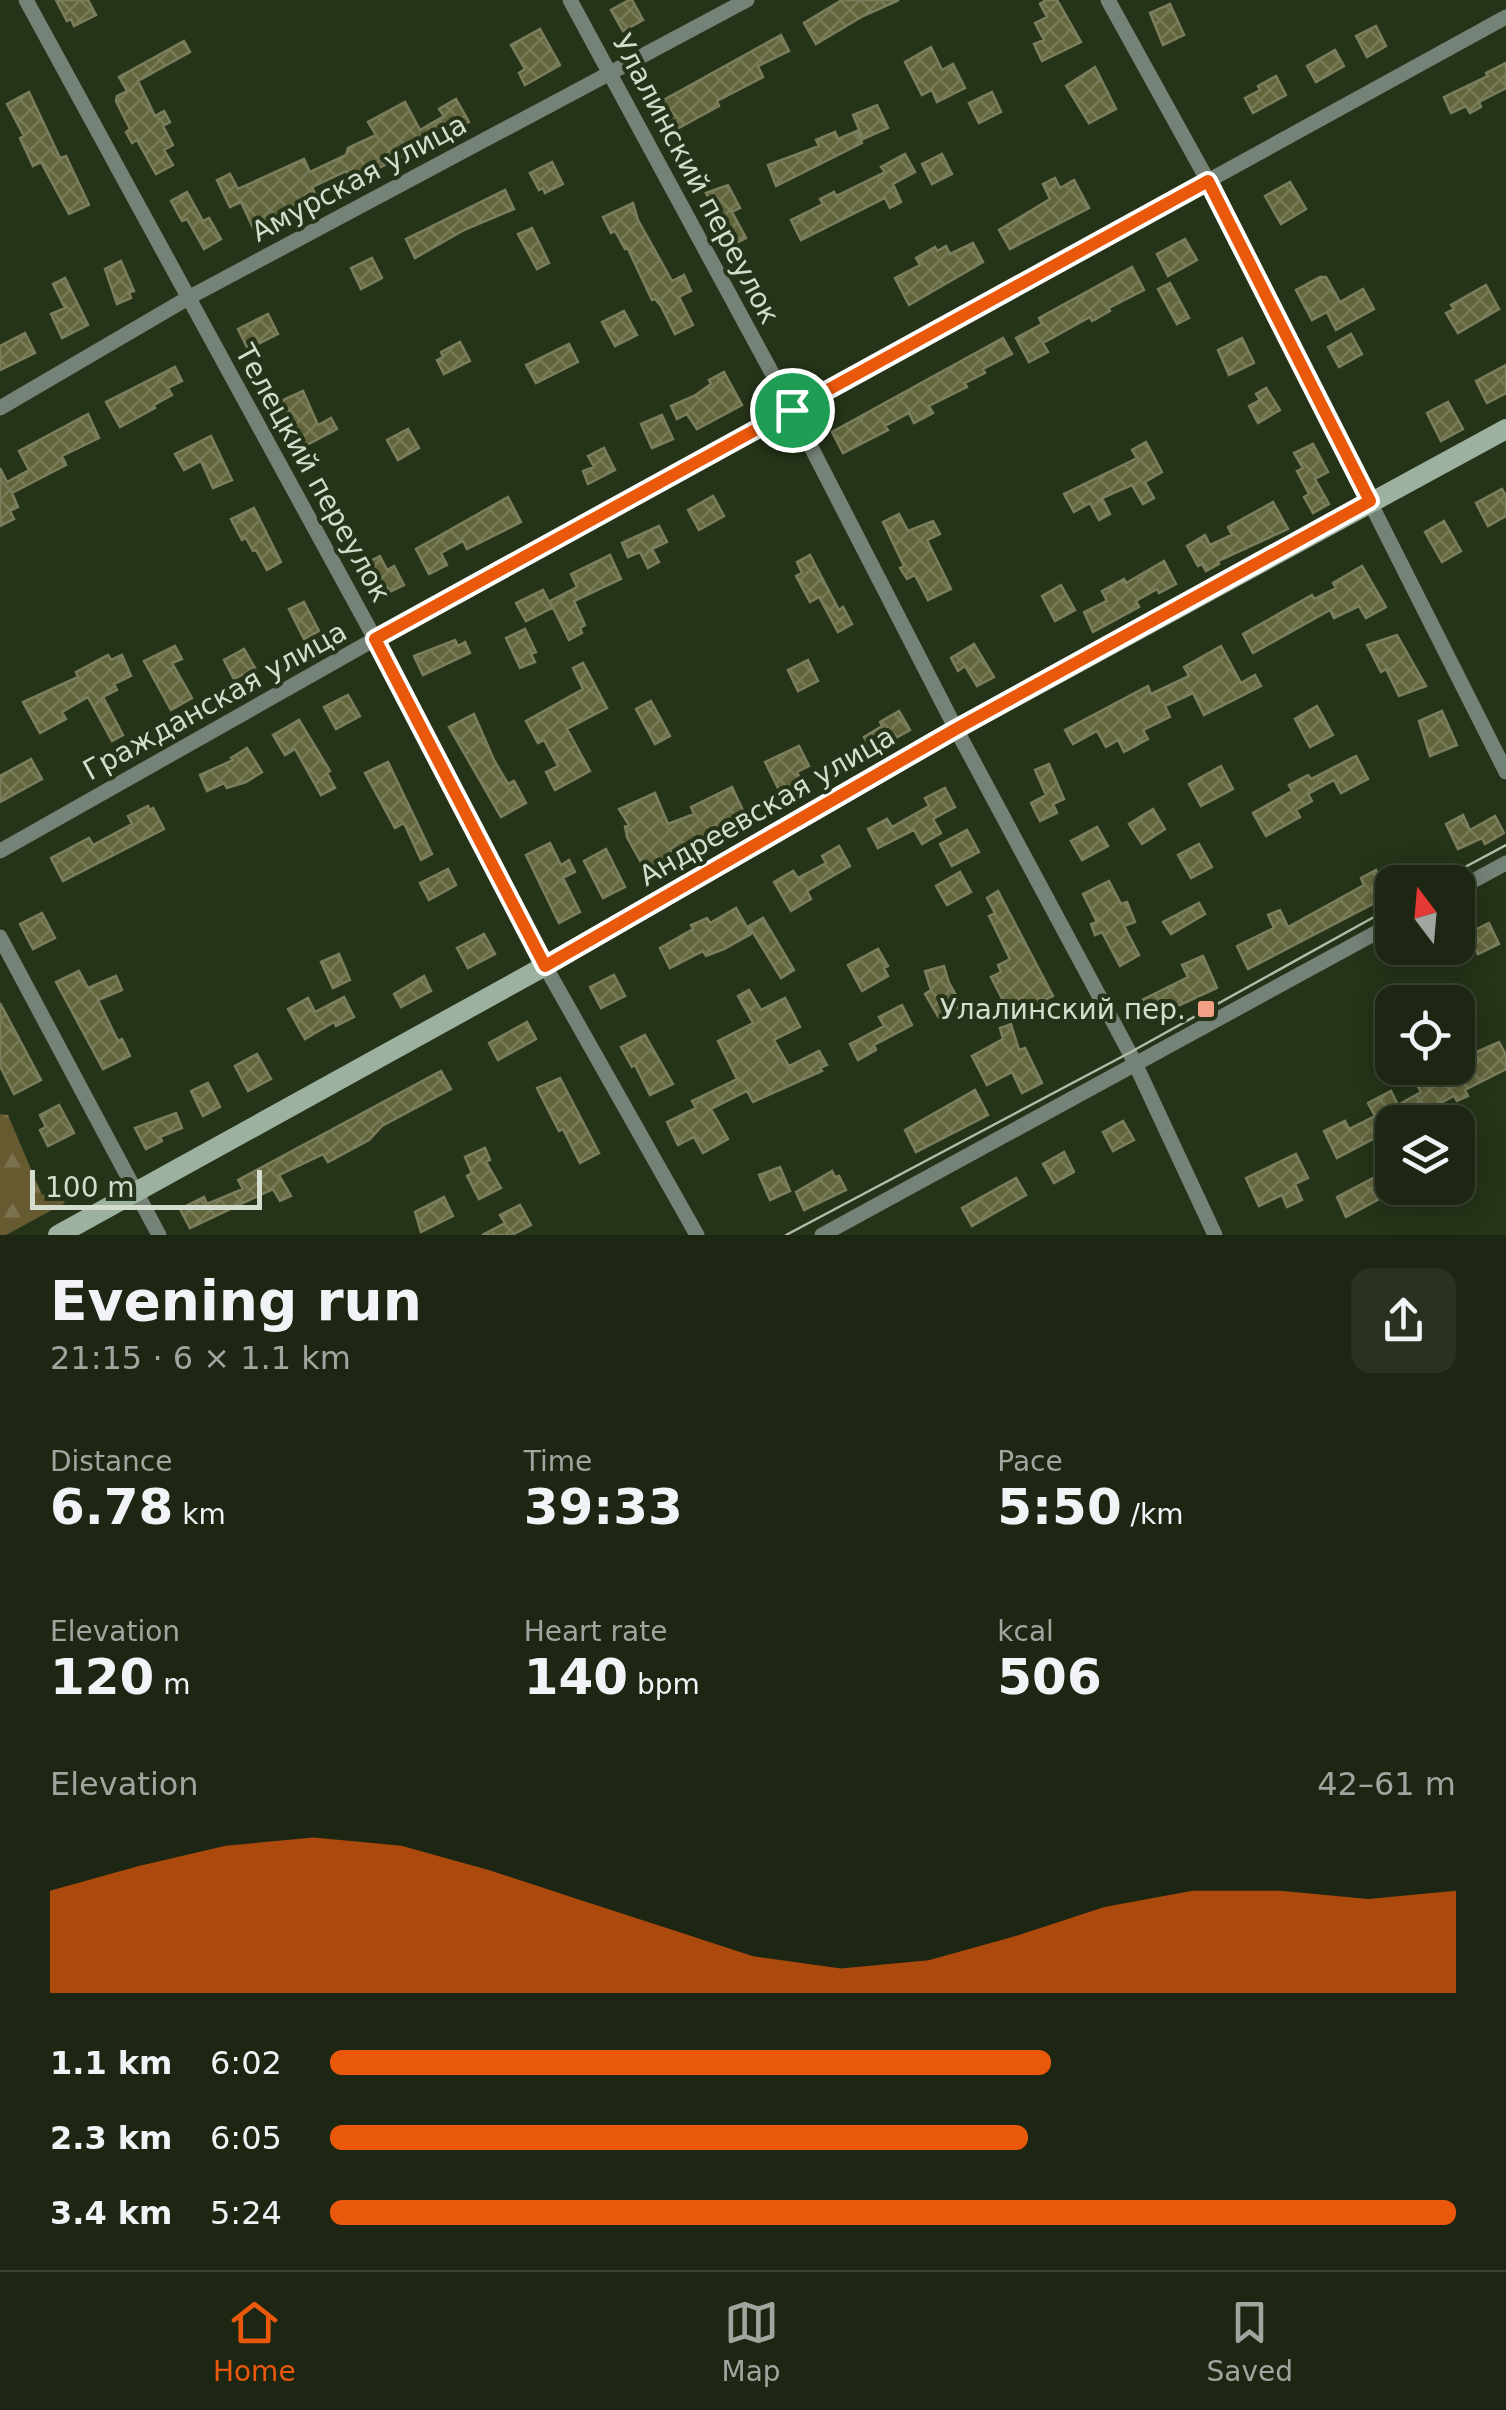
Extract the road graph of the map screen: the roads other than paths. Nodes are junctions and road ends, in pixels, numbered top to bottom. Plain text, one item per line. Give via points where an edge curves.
1 (26, 0) edge
2 (570, 0) edge
3 (747, 0) edge
4 (1108, 0) edge
5 (1506, 17) edge
6 (610, 72) junction
7 (1208, 181) junction
8 (188, 298) junction
9 (0, 408) edge
10 (792, 410) junction
11 (1506, 430) edge
12 (1370, 501) junction
13 (375, 639) junction
14 (956, 729) junction
15 (1506, 772) edge
16 (0, 852) edge
17 (1506, 862) edge
18 (1475, 879) edge
19 (1375, 933) edge
20 (0, 937) edge
21 (545, 966) junction
22 (1135, 1064) junction
23 (138, 1193) junction
24 (58, 1235) edge
25 (159, 1235) edge
26 (697, 1235) edge
27 (822, 1235) edge
28 (1214, 1235) edge

1 - 8 street, Телецкий переулок
2 - 6 street, Улалинский переулок
3 - 6 street, Амурская улица
4 - 7 street
5 - 7 street, Гражданская улица
6 - 8 street, Амурская улица
6 - 10 street, Улалинский переулок
7 - 10 street, Гражданская улица
7 - 12 street
8 - 9 street, Амурская улица
8 - 13 street, Телецкий переулок
10 - 13 street, Гражданская улица
10 - 14 street, Улалинский переулок
11 - 12 street, Андреевская улица
12 - 14 street, Андреевская улица
12 - 15 street
13 - 16 street, Гражданская улица
13 - 21 street, Телецкий переулок
14 - 21 street, Андреевская улица
14 - 22 street, Улалинский переулок
17 - 18 street
19 - 22 street
20 - 23 street
21 - 23 street, Андреевская улица
21 - 26 street, Телецкий переулок
22 - 27 street
22 - 28 street, Улалинский переулок
23 - 24 street, Андреевская улица
23 - 25 street

